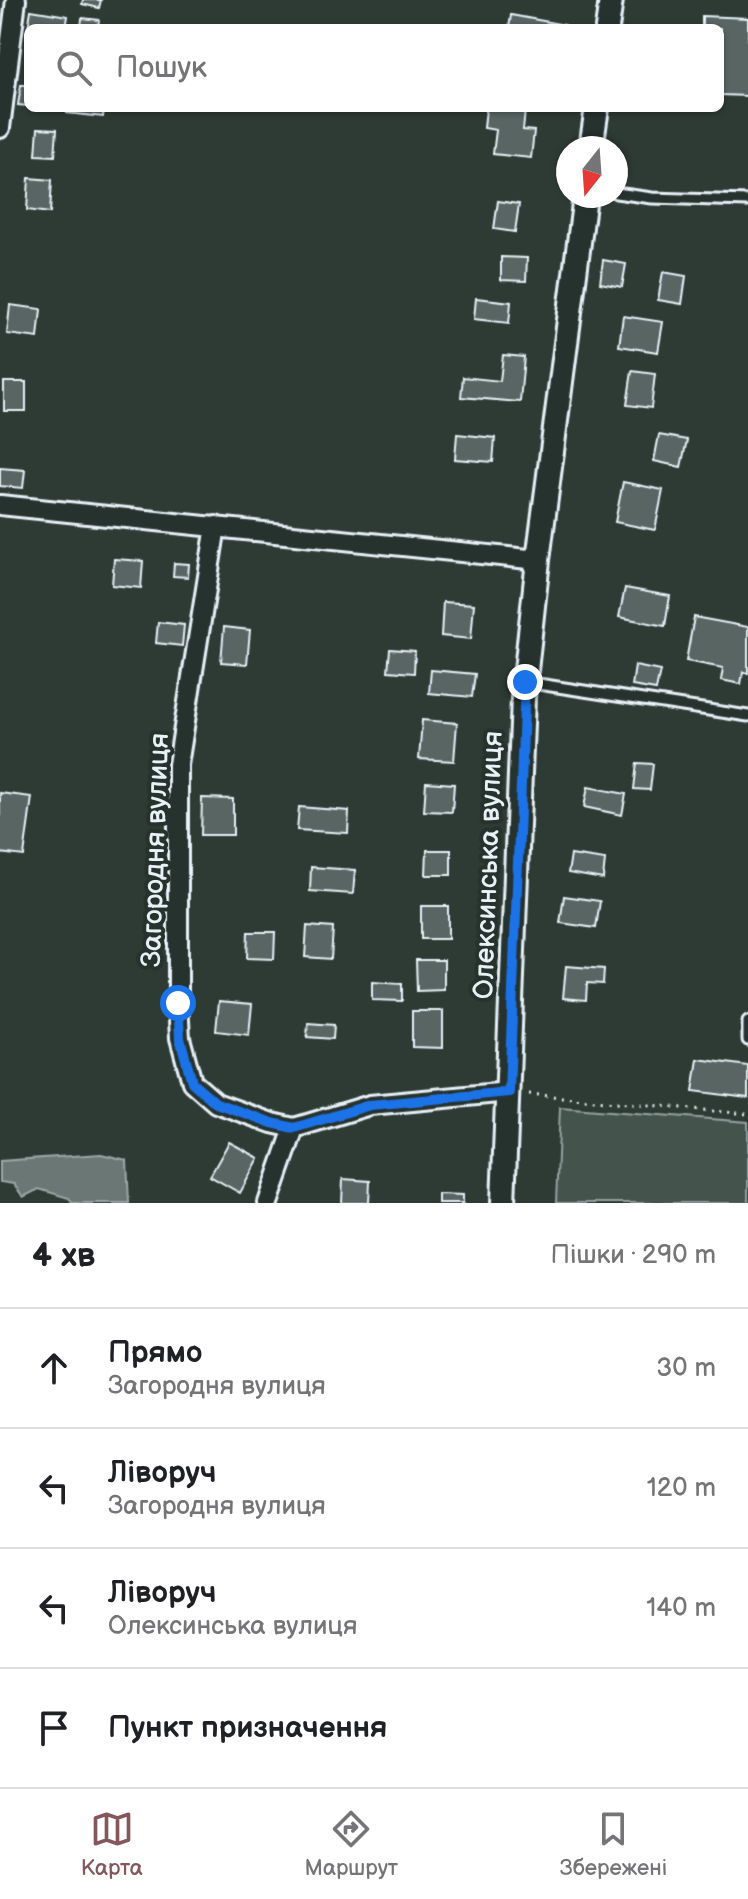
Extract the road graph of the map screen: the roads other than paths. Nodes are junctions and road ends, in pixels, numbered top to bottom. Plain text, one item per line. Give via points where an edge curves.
1 (16, 0) edge
2 (611, 0) edge
3 (608, 24) edge
4 (596, 112) edge
5 (0, 128) edge
6 (593, 136) edge
7 (628, 195) edge
8 (748, 201) edge
9 (583, 208) edge
10 (0, 505) edge
11 (216, 526) junction
12 (538, 560) junction
13 (525, 682) junction
14 (748, 716) edge
15 (748, 1022) edge
16 (748, 1040) edge
17 (509, 1092) junction
18 (294, 1128) junction
19 (268, 1203) edge
20 (503, 1203) edge

1 - 5 street
2 - 3 street
4 - 6 street
7 - 8 lane
9 - 12 street, Олексинська вулиця
10 - 11 street
11 - 12 street
11 - 18 street, Загородня вулиця via 178,765 180,1038 192,1082 216,1103
12 - 13 street, Олексинська вулиця
13 - 14 lane
13 - 17 street, Олексинська вулиця
15 - 16 lane
17 - 18 street via 370,1105
17 - 20 street, Олексинська вулиця
18 - 19 street

